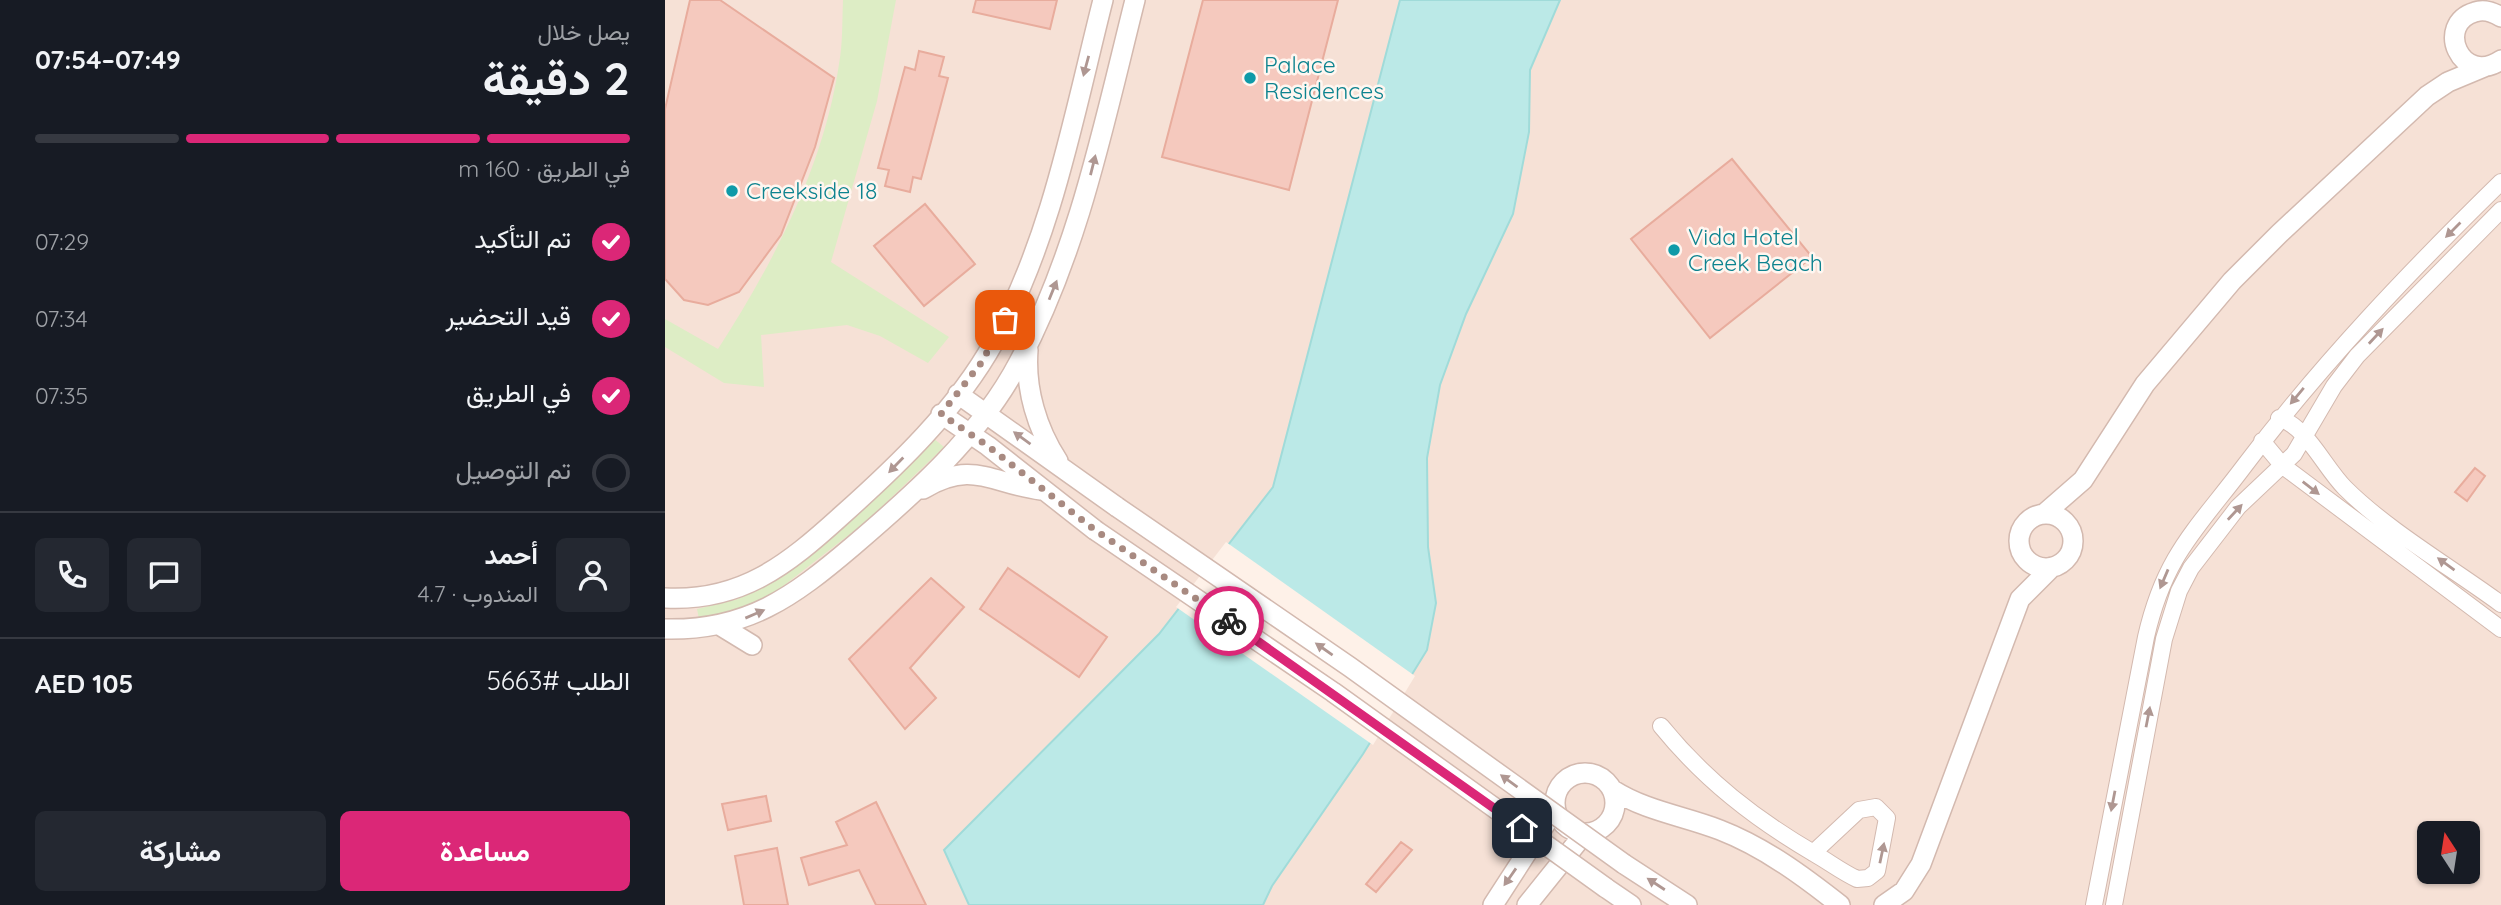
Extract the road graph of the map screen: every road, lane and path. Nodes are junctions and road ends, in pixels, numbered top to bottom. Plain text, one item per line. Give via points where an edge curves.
1 (1104, 0) edge
2 (1135, 0) edge
3 (2501, 1) edge
4 (2481, 10) junction
5 (2501, 17) edge
6 (2454, 44) junction
7 (2493, 63) edge
8 (2427, 96) junction
9 (2501, 182) edge
10 (2501, 210) edge
11 (1028, 341) junction
12 (958, 394) junction
13 (985, 412) junction
14 (941, 414) junction
15 (2279, 418) junction
16 (969, 433) junction
17 (2305, 439) junction
18 (2262, 442) junction
19 (2283, 466) junction
20 (1063, 467) junction
21 (2083, 480) junction
22 (1045, 490) junction
23 (907, 498) junction
24 (2044, 514) junction
25 (2072, 531) junction
26 (2021, 550) junction
27 (2052, 567) junction
28 (665, 598) edge
29 (2020, 598) junction
30 (688, 600) junction
31 (2501, 604) edge
32 (721, 626) junction
33 (665, 629) edge
34 (686, 629) junction
35 (2501, 629) edge
36 (752, 645) dead end
37 (1661, 726) dead end
38 (1613, 790) junction
39 (1555, 809) junction
40 (1662, 813) junction
41 (1758, 819) junction
42 (1608, 823) junction
43 (1584, 834) junction
44 (1744, 841) junction
45 (1812, 853) junction
46 (1921, 864) junction
47 (1823, 891) junction
48 (1493, 905) edge
49 (1527, 905) edge
50 (1631, 905) edge
51 (1687, 905) edge
52 (1840, 905) edge
53 (1858, 905) edge
54 (1884, 905) edge
55 (1907, 905) edge
56 (2094, 905) edge
57 (2114, 905) edge

1 -> 12 street via 1059,173 1027,271 993,344
11 -> 2 street via 1044,313 1075,231
3 - 4 street
4 - 5 street
4 - 6 street via 2460,21
6 - 7 street via 2468,63
6 - 8 street
7 - 8 street
8 - 21 street via 2232,281 2145,384
9 -> 15 street via 2366,318
17 -> 10 street via 2334,386 2357,356
11 - 13 street via 1020,362
11 - 20 street via 1028,378 1036,416
12 - 13 street
12 - 14 street
13 - 16 street
20 -> 13 street
14 - 16 street
14 -> 30 street via 891,470 787,561 738,590
15 - 17 street
15 - 18 street
16 - 22 street
16 - 23 street
17 - 19 street
31 -> 17 street via 2362,504
18 - 19 street
18 -> 56 street via 2185,541 2160,587
19 -> 35 street
57 -> 19 street via 2162,650 2179,591 2221,527
51 -> 20 street, bridge
21 - 24 street
21 - 25 street
22 - 23 street via 965,473 942,479
22 - 50 street, bridge via 1095,530
32 -> 23 street via 750,617 802,587
24 - 25 street via 2058,516
24 - 26 street via 2023,527
25 - 27 street via 2070,554
26 - 27 street via 2037,566
26 - 29 street
27 - 29 street
28 - 30 street
29 - 46 street
30 - 34 street
32 - 34 street
32 - 36 street
33 - 34 street
37 - 41 street via 1704,774
38 - 39 street via 1602,777 1573,775 1560,785
38 - 40 street
38 - 42 street via 1615,807
39 - 43 street via 1560,821
39 -> 48 street
40 - 42 street
40 - 44 street
41 - 44 street
41 - 45 street
42 - 43 street
43 - 49 street
44 - 47 street
45 -> 45 street via 1852,877 1868,878 1879,866 1888,822 1885,813 1864,807
46 - 54 street via 1905,891
46 - 55 street
47 - 52 street
47 - 53 street

